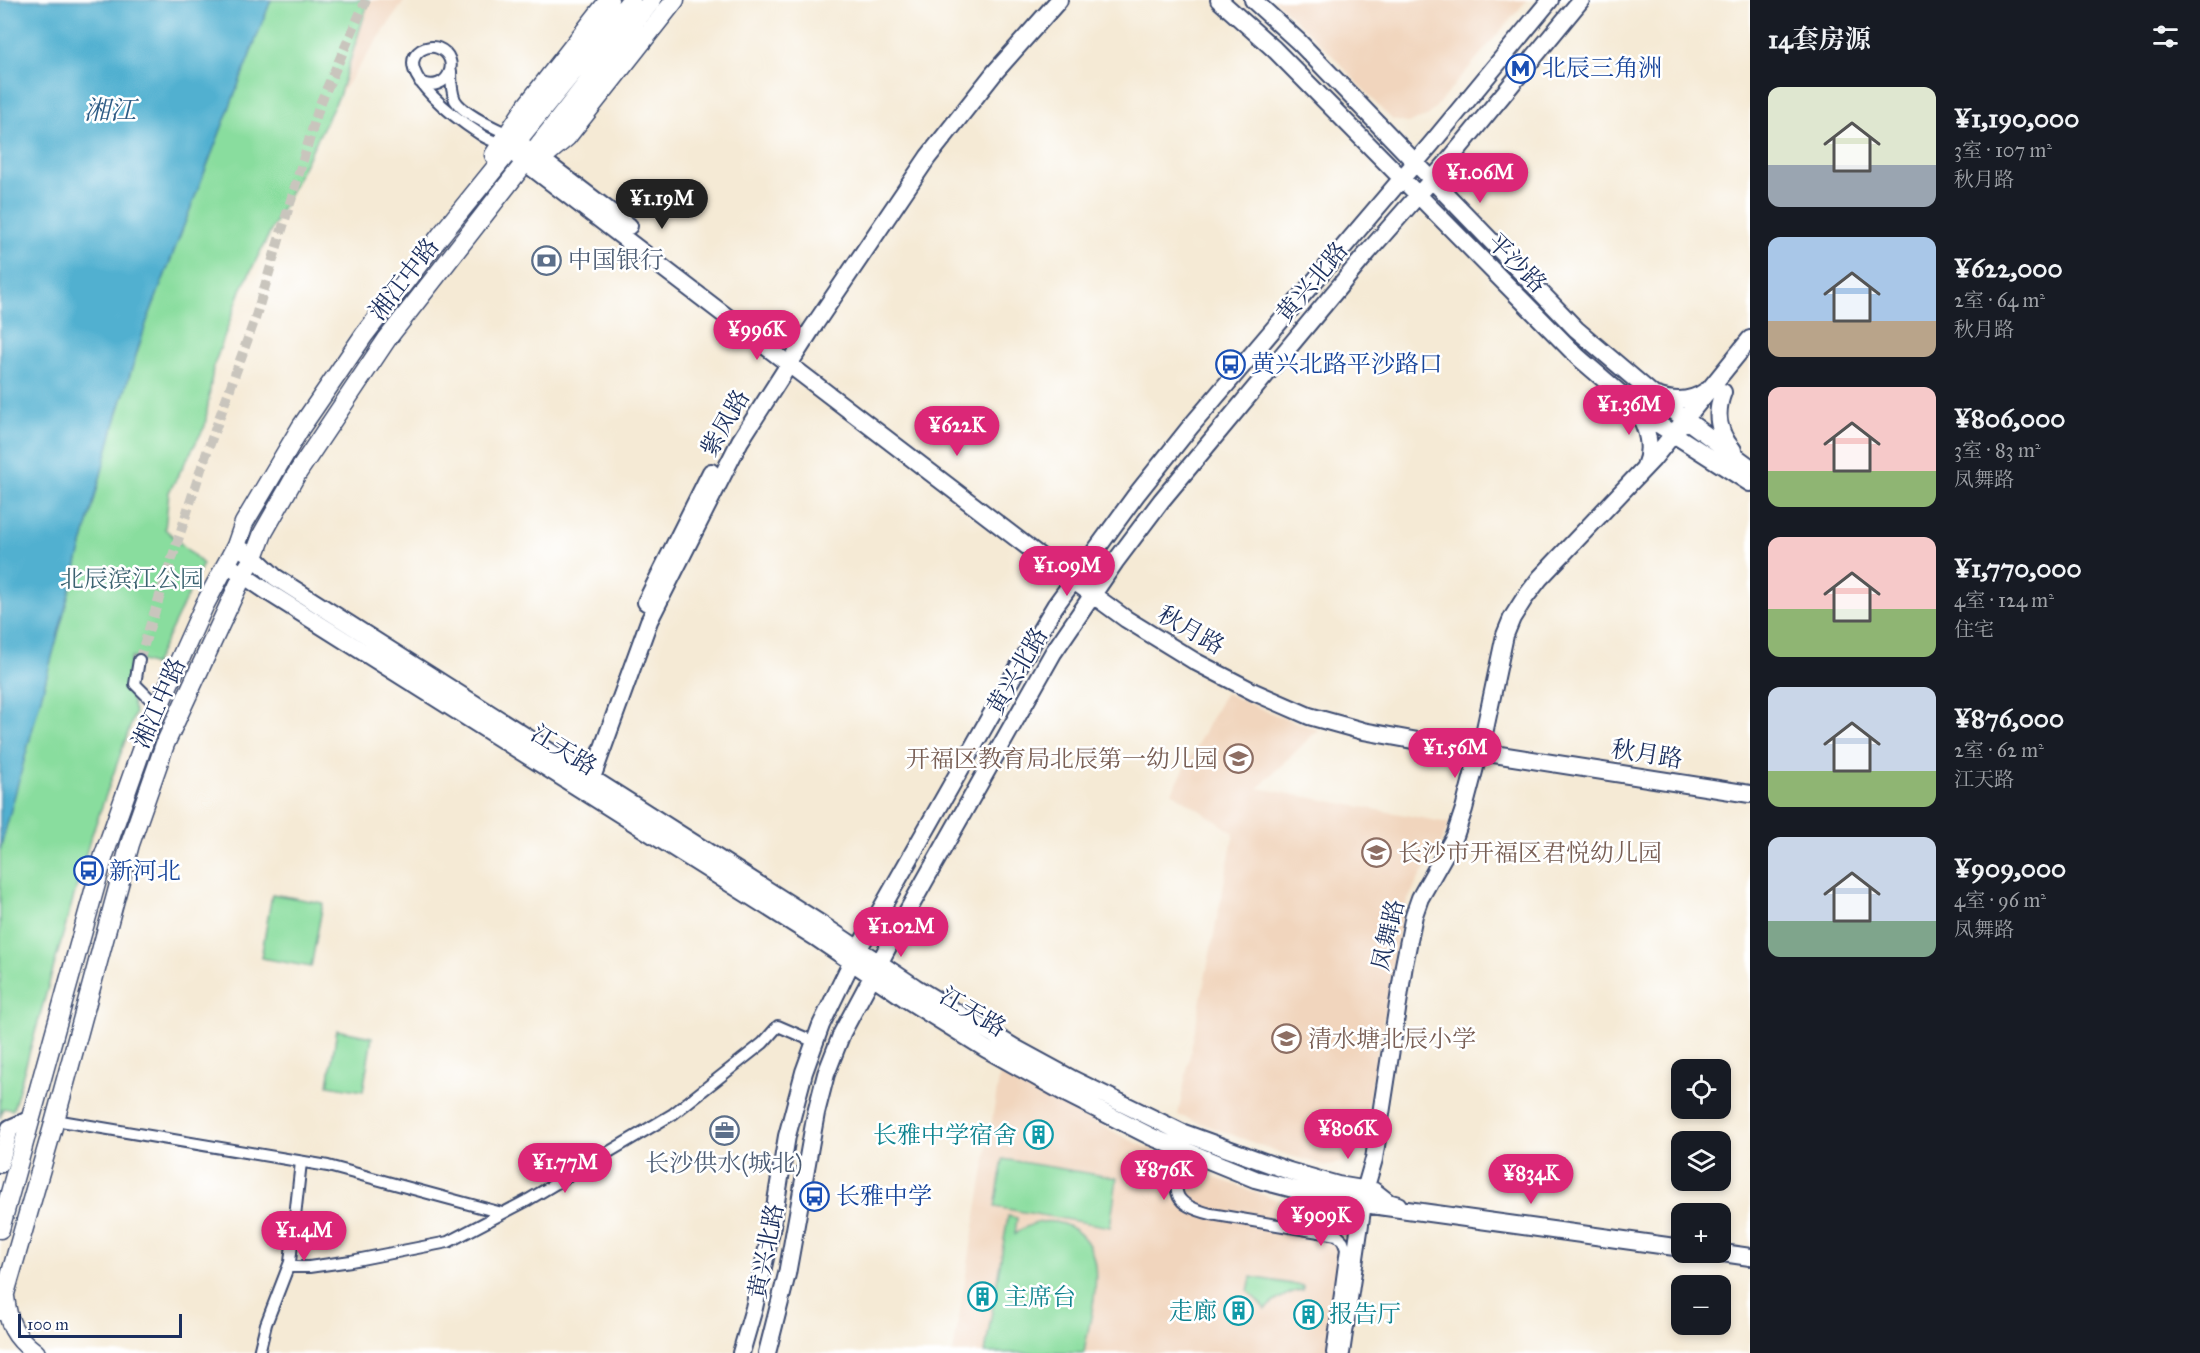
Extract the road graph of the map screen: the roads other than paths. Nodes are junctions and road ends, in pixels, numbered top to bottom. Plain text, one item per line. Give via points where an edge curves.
1 (609, 0) edge
2 (631, 0) edge
3 (652, 0) edge
4 (675, 0) edge
5 (1045, 0) edge
6 (1059, 0) edge
7 (1219, 0) edge
8 (1253, 0) edge
9 (1550, 0) edge
10 (1581, 0) edge
11 (451, 70) junction
12 (420, 82) junction
13 (509, 142) junction
14 (533, 161) junction
15 (1415, 162) junction
16 (1400, 179) junction
17 (1431, 179) junction
18 (1417, 196) junction
19 (1750, 339) edge
20 (788, 355) junction
21 (1750, 358) edge
22 (1718, 388) junction
23 (1649, 392) junction
24 (1631, 403) junction
25 (1691, 423) junction
26 (1678, 438) junction
27 (1748, 465) edge
28 (1644, 469) junction
29 (1750, 483) edge
30 (236, 546) junction
31 (254, 557) junction
32 (226, 564) junction
33 (243, 575) junction
34 (1077, 576) junction
35 (1096, 590) junction
36 (139, 660) tunnel mouth
37 (158, 707) junction
38 (1480, 748) junction
39 (585, 782) junction
40 (1750, 785) edge
41 (1750, 794) edge
42 (855, 956) junction
43 (875, 970) junction
44 (815, 1042) junction
45 (31, 1119) junction
46 (55, 1120) junction
47 (1377, 1143) junction
48 (1183, 1151) junction
49 (301, 1162) junction
50 (0, 1164) edge
51 (1321, 1189) junction
52 (1368, 1198) junction
53 (1393, 1209) junction
54 (502, 1214) junction
55 (1369, 1227) junction
56 (0, 1229) edge
57 (1671, 1242) edge
58 (1356, 1243) junction
59 (1671, 1247) edge
60 (1731, 1251) edge
61 (1731, 1253) edge
62 (1750, 1255) edge
63 (288, 1268) junction
64 (2, 1303) edge
65 (36, 1353) edge
66 (259, 1353) edge
67 (741, 1353) edge
68 (767, 1353) edge
69 (1332, 1353) edge
70 (1341, 1353) edge
71 (1351, 1353) edge

1 - 13 main road, 湘江中路 via 527,105
2 - 13 main road, 湘江中路
3 - 14 main road, 湘江中路
4 - 14 main road, 湘江中路 via 567,137
5 - 20 street, 紫凤路 via 987,65 896,183
6 - 20 street, 紫凤路 via 995,72 928,157
7 - 16 street, 平沙路 via 1274,49
8 - 15 street, 平沙路
9 - 15 street, 黄兴北路
10 - 17 street, 黄兴北路
11 - 12 street via 439,84
11 - 12 street via 449,57 440,49 422,49 412,65
11 - 13 street via 453,94 459,105
12 - 13 street via 482,136
13 - 14 street, 秋月路
13 - 30 main road, 湘江中路 via 364,335 307,419 244,523
14 - 20 street, 秋月路
14 - 31 main road, 湘江中路 via 425,290 354,386 296,475
15 - 16 street, 黄兴北路
15 - 17 street, 平沙路
16 - 18 street, 平沙路
16 - 34 street, 黄兴北路 via 1191,426
17 - 18 street, 黄兴北路
17 - 23 street, 平沙路 via 1576,329
18 - 24 street, 平沙路 via 1570,350
18 - 35 street, 黄兴北路 via 1161,501
19 - 22 street, 凤舞路
20 - 34 street, 秋月路
20 - 39 street, 紫凤路 via 649,621
21 - 22 street, 凤舞路
22 - 23 street via 1683,400
22 - 25 street, 凤舞路
22 - 27 street via 1720,429
23 - 25 street, 平沙路
24 - 26 street, 平沙路
24 - 28 street via 1642,419 1648,443
25 - 26 street, 凤舞路
25 - 27 street, 平沙路
26 - 28 street, 凤舞路
26 - 29 street, 平沙路
28 - 38 street, 凤舞路 via 1540,578 1512,618
30 - 31 street, 江天路
30 - 32 main road, 湘江中路
31 - 33 main road, 湘江中路
31 - 39 street, 江天路 via 275,577
32 - 33 street, 江天路
32 - 37 main road, 湘江中路
33 - 39 street, 江天路
33 - 46 main road, 湘江中路 via 165,744 134,833
34 - 35 street, 秋月路
34 - 42 street, 黄兴北路 via 1016,671
35 - 38 street, 秋月路 via 1126,619 1196,662 1310,716 1363,731
35 - 43 street, 黄兴北路 via 1035,684
36 - 37 street via 135,684
37 - 45 main road, 湘江中路 via 104,855
38 - 40 street, 秋月路
38 - 41 street, 秋月路
38 - 47 street, 凤舞路 via 1455,836 1414,915
39 - 42 street, 江天路
42 - 43 street, 江天路
42 - 44 street, 黄兴北路
43 - 48 street, 江天路 via 986,1049
43 - 51 street, 江天路 via 1135,1110
43 - 68 street, 黄兴北路 via 842,1034 823,1085 787,1274
44 - 54 street via 777,1026 763,1043 673,1114
44 - 67 street, 黄兴北路 via 787,1136 768,1242
45 - 50 street via 10,1128
45 - 56 main road, 湘江中路
46 - 49 street
46 - 64 main road, 湘江中路
47 - 51 street via 1369,1162 1358,1174
47 - 52 street, 凤舞路
48 - 51 street, 江天路 via 1255,1179
48 - 69 street via 1176,1190 1182,1204 1211,1214 1337,1235 1343,1241 1347,1249
49 - 54 street
49 - 63 street
51 - 52 street, 江天路
51 - 58 street via 1349,1213
52 - 53 street, 江天路
52 - 55 street, 凤舞路
52 - 57 street, 江天路 via 1394,1205
52 - 58 street, 凤舞路
53 - 55 street via 1375,1216
53 - 59 street, 江天路
54 - 63 street via 448,1242 309,1268
55 - 71 street, 凤舞路
58 - 70 street, 凤舞路
60 - 62 street
61 - 62 street
63 - 66 street via 266,1323
64 - 65 main road via 12,1328

